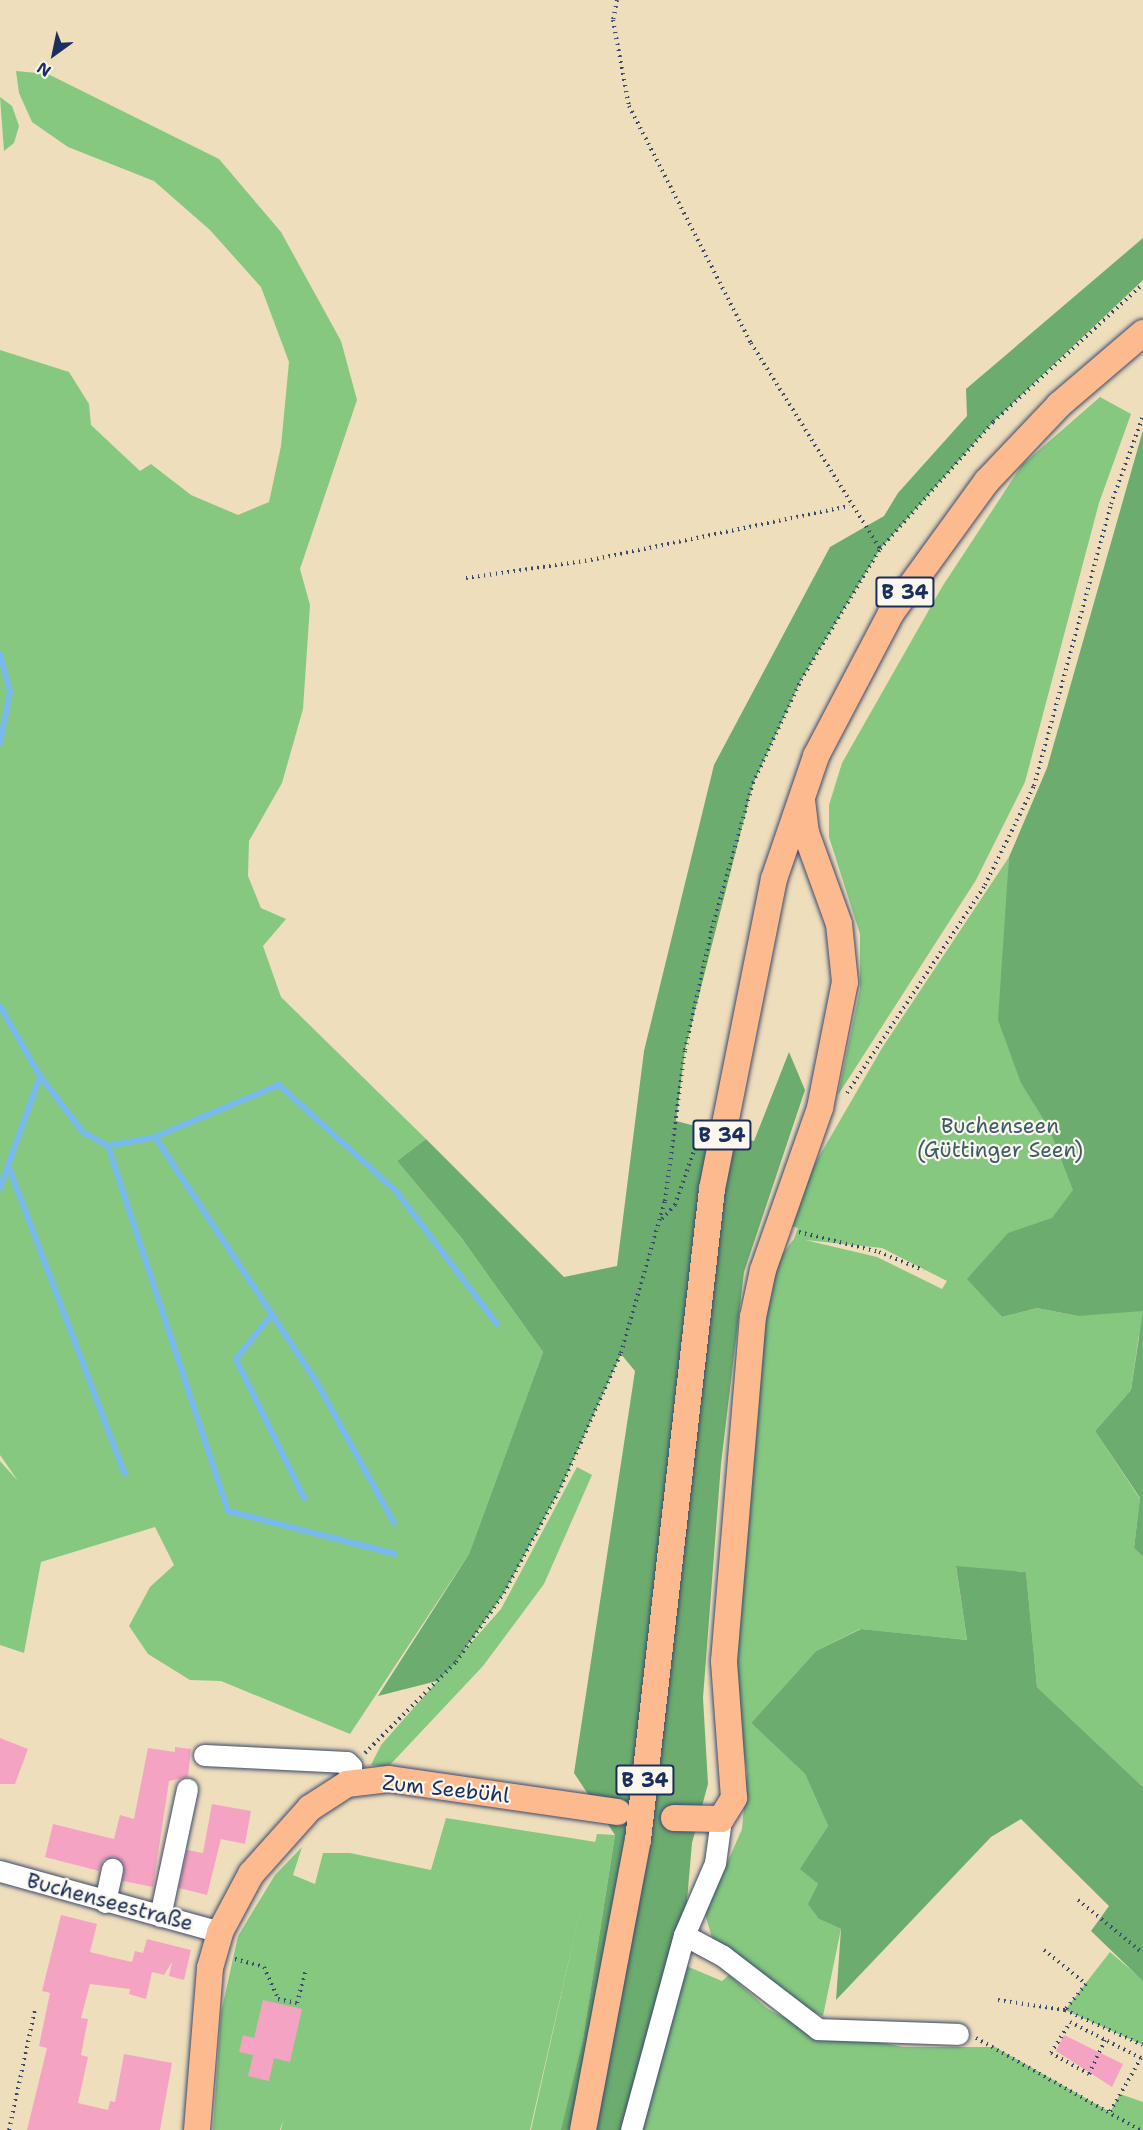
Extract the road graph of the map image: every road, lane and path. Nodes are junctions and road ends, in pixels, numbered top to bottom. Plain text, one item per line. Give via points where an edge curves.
1 (617, 0) edge
2 (1143, 284) edge
3 (1143, 333) edge
4 (1143, 416) edge
5 (849, 506) junction
6 (880, 549) junction
7 (466, 578) dead end
8 (801, 794) junction
9 (844, 1099) dead end
10 (696, 1144) dead end
11 (660, 1220) junction
12 (778, 1227) junction
13 (923, 1270) dead end
14 (204, 1755) dead end
15 (349, 1775) junction
16 (187, 1789) dead end
17 (618, 1812) dead end
18 (674, 1818) dead end
19 (721, 1819) junction
20 (112, 1869) dead end
21 (0, 1871) edge
22 (1078, 1900) dead end
23 (105, 1902) junction
24 (160, 1916) junction
25 (220, 1932) junction
26 (684, 1935) junction
27 (1044, 1950) dead end
28 (1143, 1953) edge
29 (237, 1960) dead end
30 (306, 1970) dead end
31 (998, 2000) dead end
32 (35, 2010) dead end
33 (1065, 2010) junction
34 (958, 2034) joint
35 (1105, 2040) junction
36 (1143, 2045) edge
37 (1143, 2050) edge
38 (1141, 2058) junction
39 (1110, 2112) junction
40 (9, 2130) edge
41 (197, 2130) edge
42 (583, 2130) edge
43 (631, 2130) edge
44 (1140, 2130) edge

1 - 5 path via 614,20 629,106 735,313 796,408
2 - 6 path via 993,422
3 - 8 main road, B 34 via 1059,405 987,481 938,546 886,623
4 - 9 path via 1111,504 1035,786 985,885 876,1042
5 - 6 path
5 - 7 path via 591,560
6 - 11 path via 801,680 753,783 685,1050
8 - 12 main road via 806,833 839,924 844,982 836,1048 810,1144
8 - 42 main road, B 34 via 758,948 712,1189 638,1840
10 - 11 path via 675,1205
11 - 15 path via 621,1353 561,1487 504,1593 456,1662
12 - 13 path via 879,1252
12 - 19 main road via 753,1317 746,1371 724,1661 734,1798
14 - 15 street via 291,1757
15 - 17 main road, Zum Seebühl
15 - 25 main road, Zum Seebühl via 281,1837 251,1874
16 - 24 street
18 - 19 main road
19 - 26 street via 715,1863
20 - 23 street
21 - 23 street, Buchenseestraße
22 - 28 path
23 - 24 street, Buchenseestraße
24 - 25 street, Buchenseestraße
25 - 41 main road, Zum Seebühl via 210,1968
26 - 34 street via 723,1956 818,2030
26 - 43 street
27 - 33 path via 1086,1984
29 - 30 path via 264,1967 278,1999 297,2003
31 - 33 path
32 - 40 path
33 - 36 path
34 - 39 path via 1005,2052
35 - 35 path via 1070,2022 1051,2053 1089,2074
35 - 38 path
37 - 38 path
38 - 39 path
39 - 44 path

